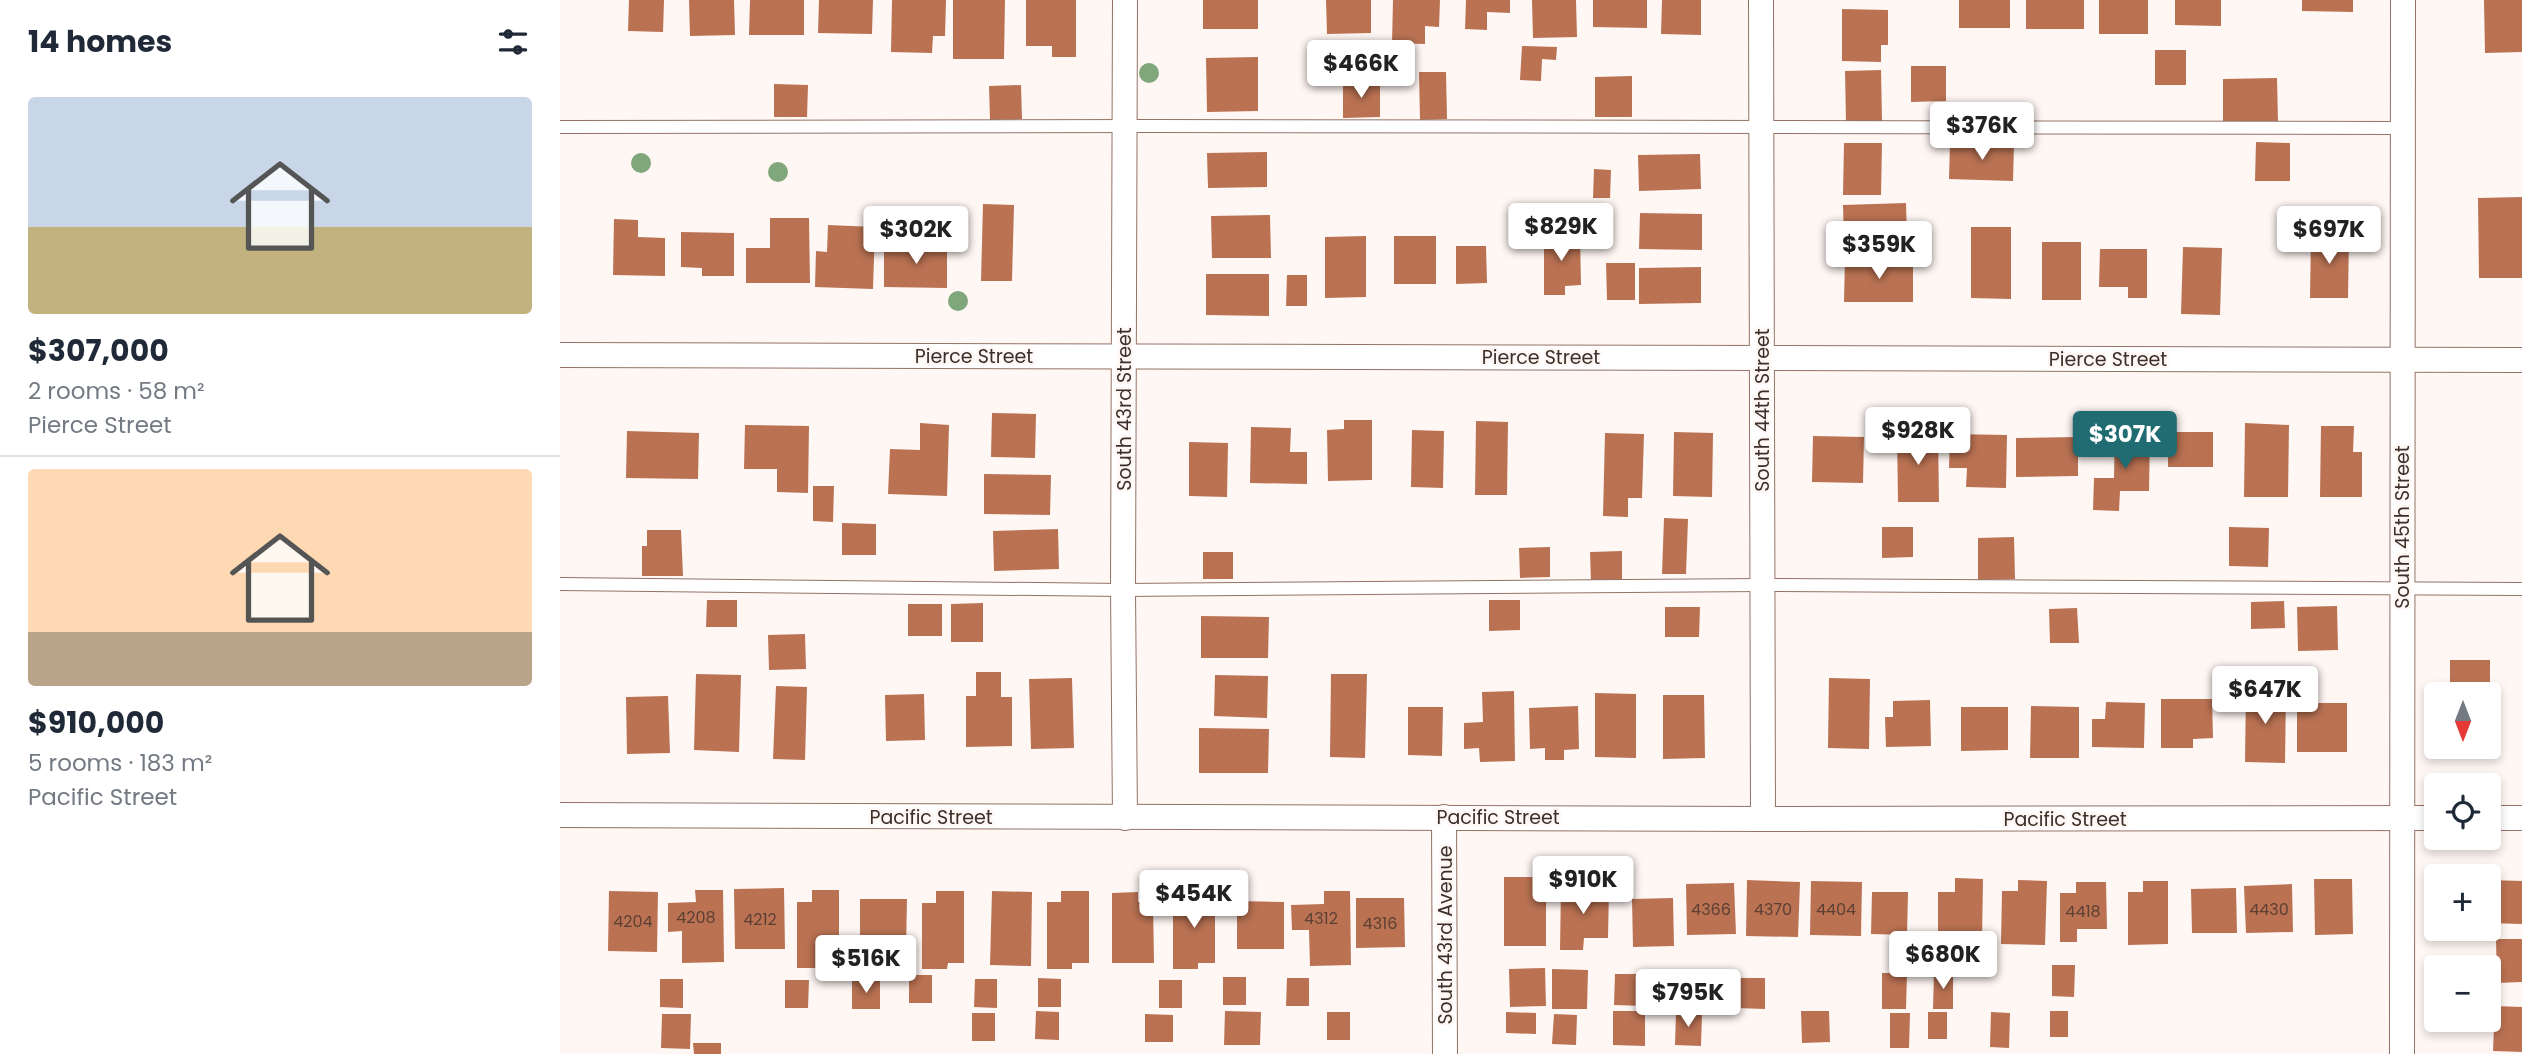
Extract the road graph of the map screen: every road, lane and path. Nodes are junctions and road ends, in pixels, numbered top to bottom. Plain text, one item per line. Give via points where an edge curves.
1 (1125, 0) edge
2 (1761, 0) edge
3 (2403, 0) edge
4 (1125, 126) junction
5 (560, 127) edge
6 (1762, 127) junction
7 (2403, 128) junction
8 (560, 355) edge
9 (1124, 357) junction
10 (1762, 358) junction
11 (2402, 359) junction
12 (2522, 360) edge
13 (560, 584) edge
14 (1762, 585) junction
15 (2402, 589) junction
16 (2522, 589) edge
17 (1124, 590) junction
18 (560, 815) edge
19 (1444, 817) junction
20 (1125, 818) junction
21 (2402, 818) junction
22 (2424, 818) edge
23 (2501, 818) edge
24 (2522, 818) edge
25 (1763, 819) junction
26 (1445, 1054) edge
27 (2402, 1054) edge

1 - 4 street, South 43rd Street
2 - 6 street, South 44th Street
3 - 7 street, South 45th Street
4 - 5 lane
4 - 6 lane
4 - 9 street, South 43rd Street
6 - 7 lane
6 - 10 street, South 44th Street
7 - 11 street, South 45th Street
8 - 9 street, Pierce Street
9 - 10 street, Pierce Street
9 - 17 street, South 43rd Street
10 - 11 street, Pierce Street
10 - 14 street, South 44th Street
11 - 12 street, Pierce Street
11 - 15 street, South 45th Street
13 - 17 lane
14 - 15 lane
14 - 17 lane
14 - 25 street, South 44th Street
15 - 16 lane
15 - 21 street, South 45th Street
17 - 20 street, South 43rd Street
18 - 20 street, Pacific Street
19 - 20 street, Pacific Street
19 - 25 street, Pacific Street
19 - 26 street, South 43rd Avenue
21 - 22 street, Pacific Street
21 - 25 street, Pacific Street
21 - 27 street, South 45th Street
23 - 24 street

